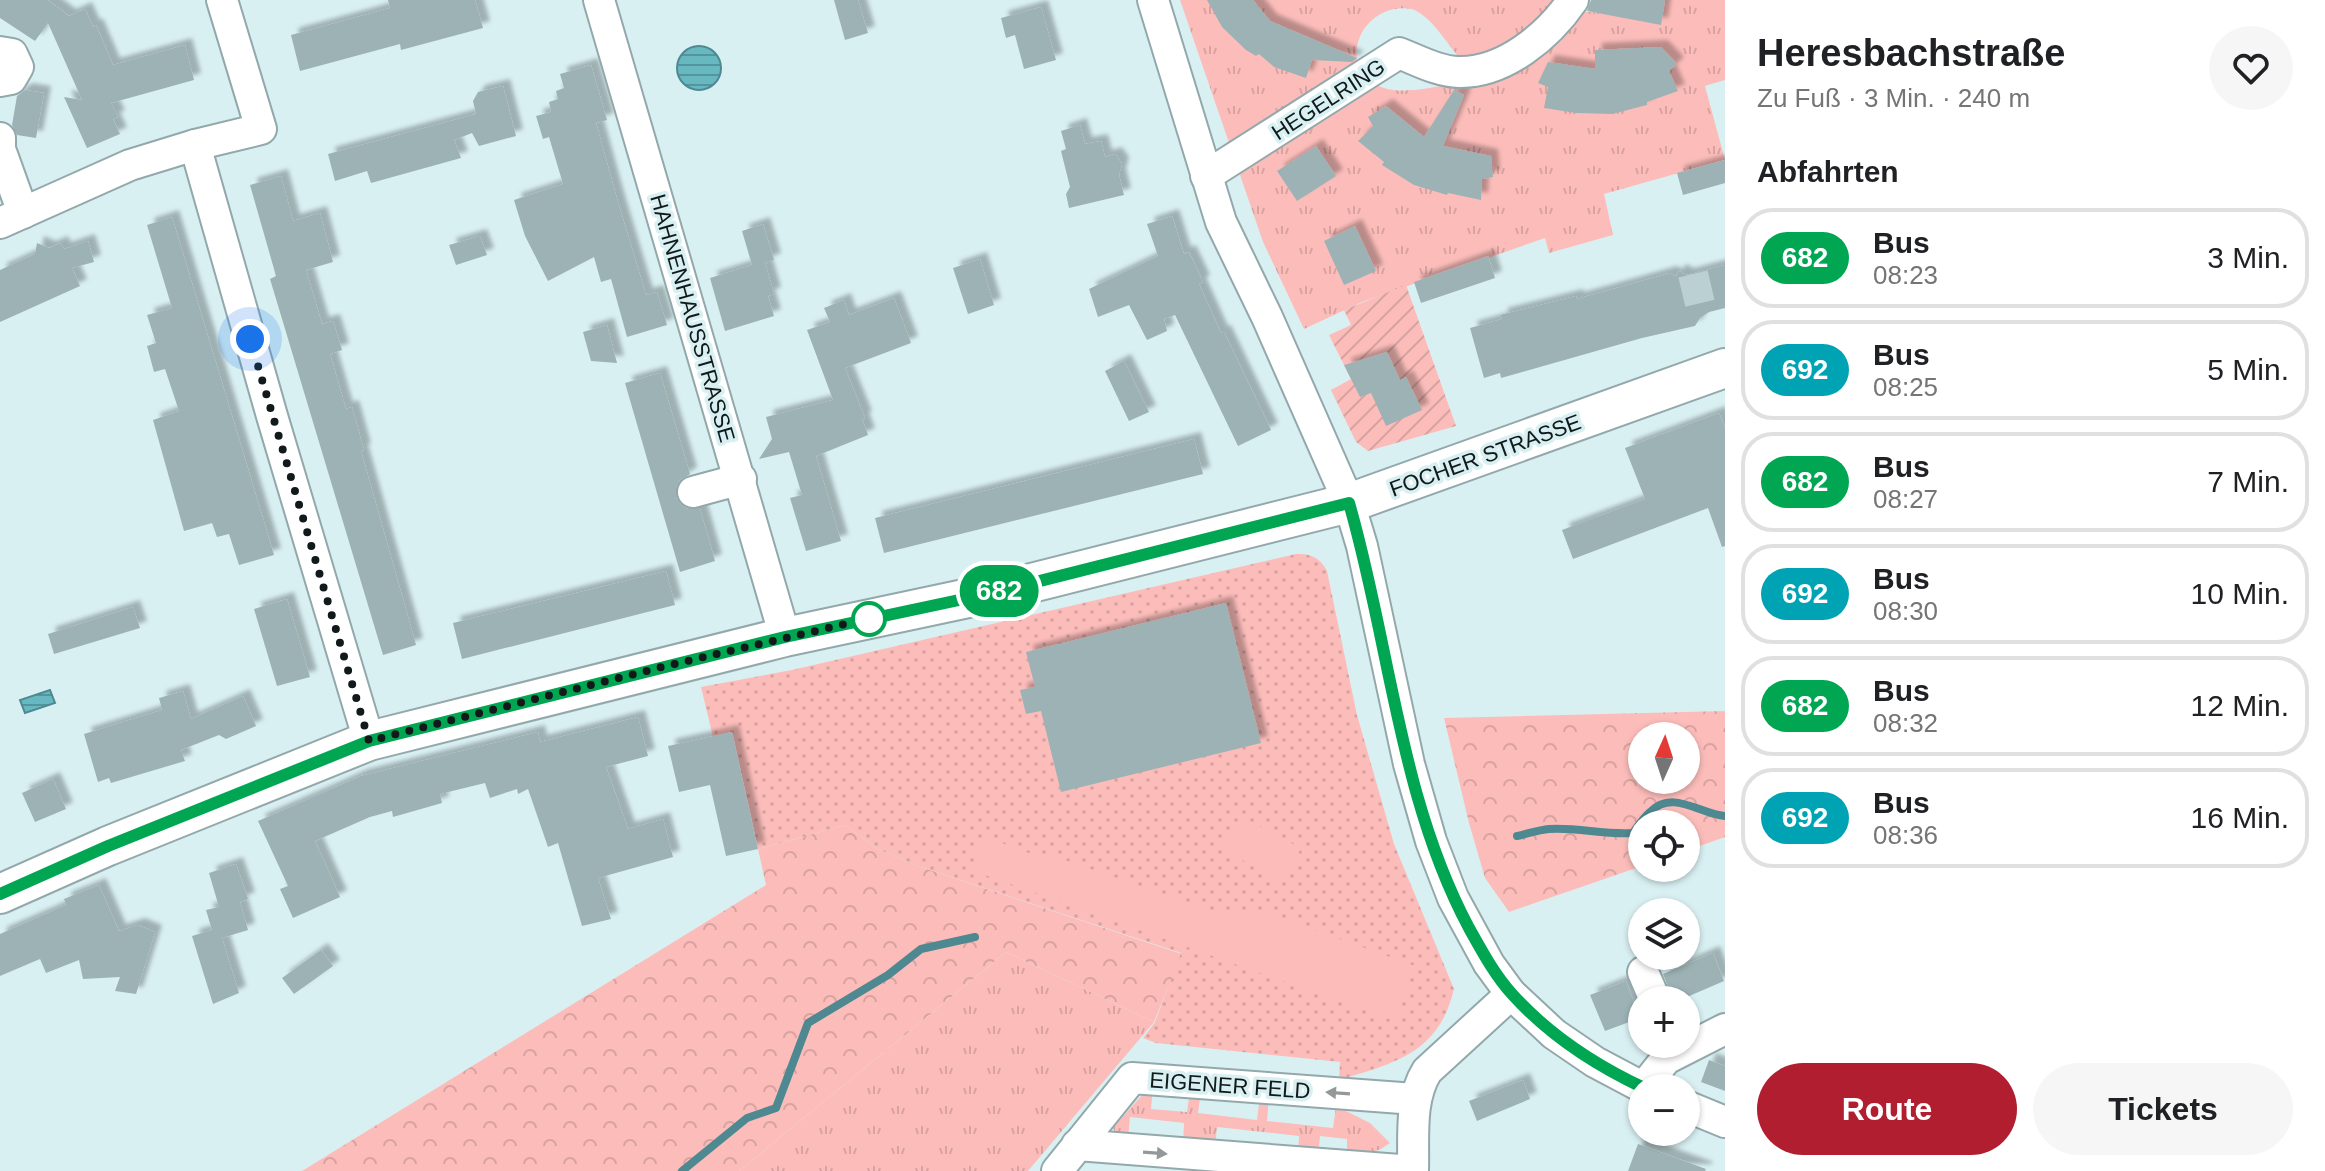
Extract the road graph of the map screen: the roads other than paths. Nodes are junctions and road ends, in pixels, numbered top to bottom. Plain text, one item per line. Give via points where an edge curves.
1 (222, 0) edge
2 (599, 0) edge
3 (1153, 0) edge
4 (1573, 0) edge
5 (0, 52) edge
6 (0, 81) edge
7 (0, 138) edge
8 (195, 145) junction
9 (1206, 176) junction
10 (12, 218) edge
11 (1725, 368) edge
12 (741, 479) junction
13 (693, 492) dead end
14 (1349, 503) junction
15 (785, 637) junction
16 (369, 741) junction
17 (0, 894) edge
18 (1643, 972) dead end
19 (1649, 986) edge
20 (1511, 994) junction
21 (1725, 1010) edge
22 (1700, 1022) edge
23 (1725, 1029) edge
24 (1700, 1039) edge
25 (1628, 1080) edge
26 (1415, 1099) junction
27 (1700, 1112) edge
28 (1725, 1122) edge
29 (1077, 1145) junction
30 (1057, 1171) edge
31 (1413, 1171) edge

1 - 8 street via 261,129
2 - 12 street, HAHNENHAUSSTRASSE
3 - 9 street
4 - 9 street, HEGELRING via 1540,37 1490,67 1456,72 1399,53
5 - 6 street via 12,54 18,67 11,79
7 - 10 street
8 - 10 street via 130,165
8 - 16 street
9 - 14 street via 1221,222
11 - 14 main road, FOCHER STRASSE
12 - 13 street
12 - 15 street, HAHNENHAUSSTRASSE
14 - 15 main road, FOCHER STRASSE via 992,593
14 - 20 street via 1431,841 1453,898
15 - 16 main road, FOCHER STRASSE
16 - 17 main road, FOCHER STRASSE
18 - 19 street
20 - 25 street via 1554,1034
20 - 26 street via 1427,1071
21 - 22 street
23 - 24 street
26 -> 29 street, EIGENER FELD via 1132,1078
26 - 31 street
27 - 28 street
29 - 30 street, EIGENER FELD
29 -> 31 street

